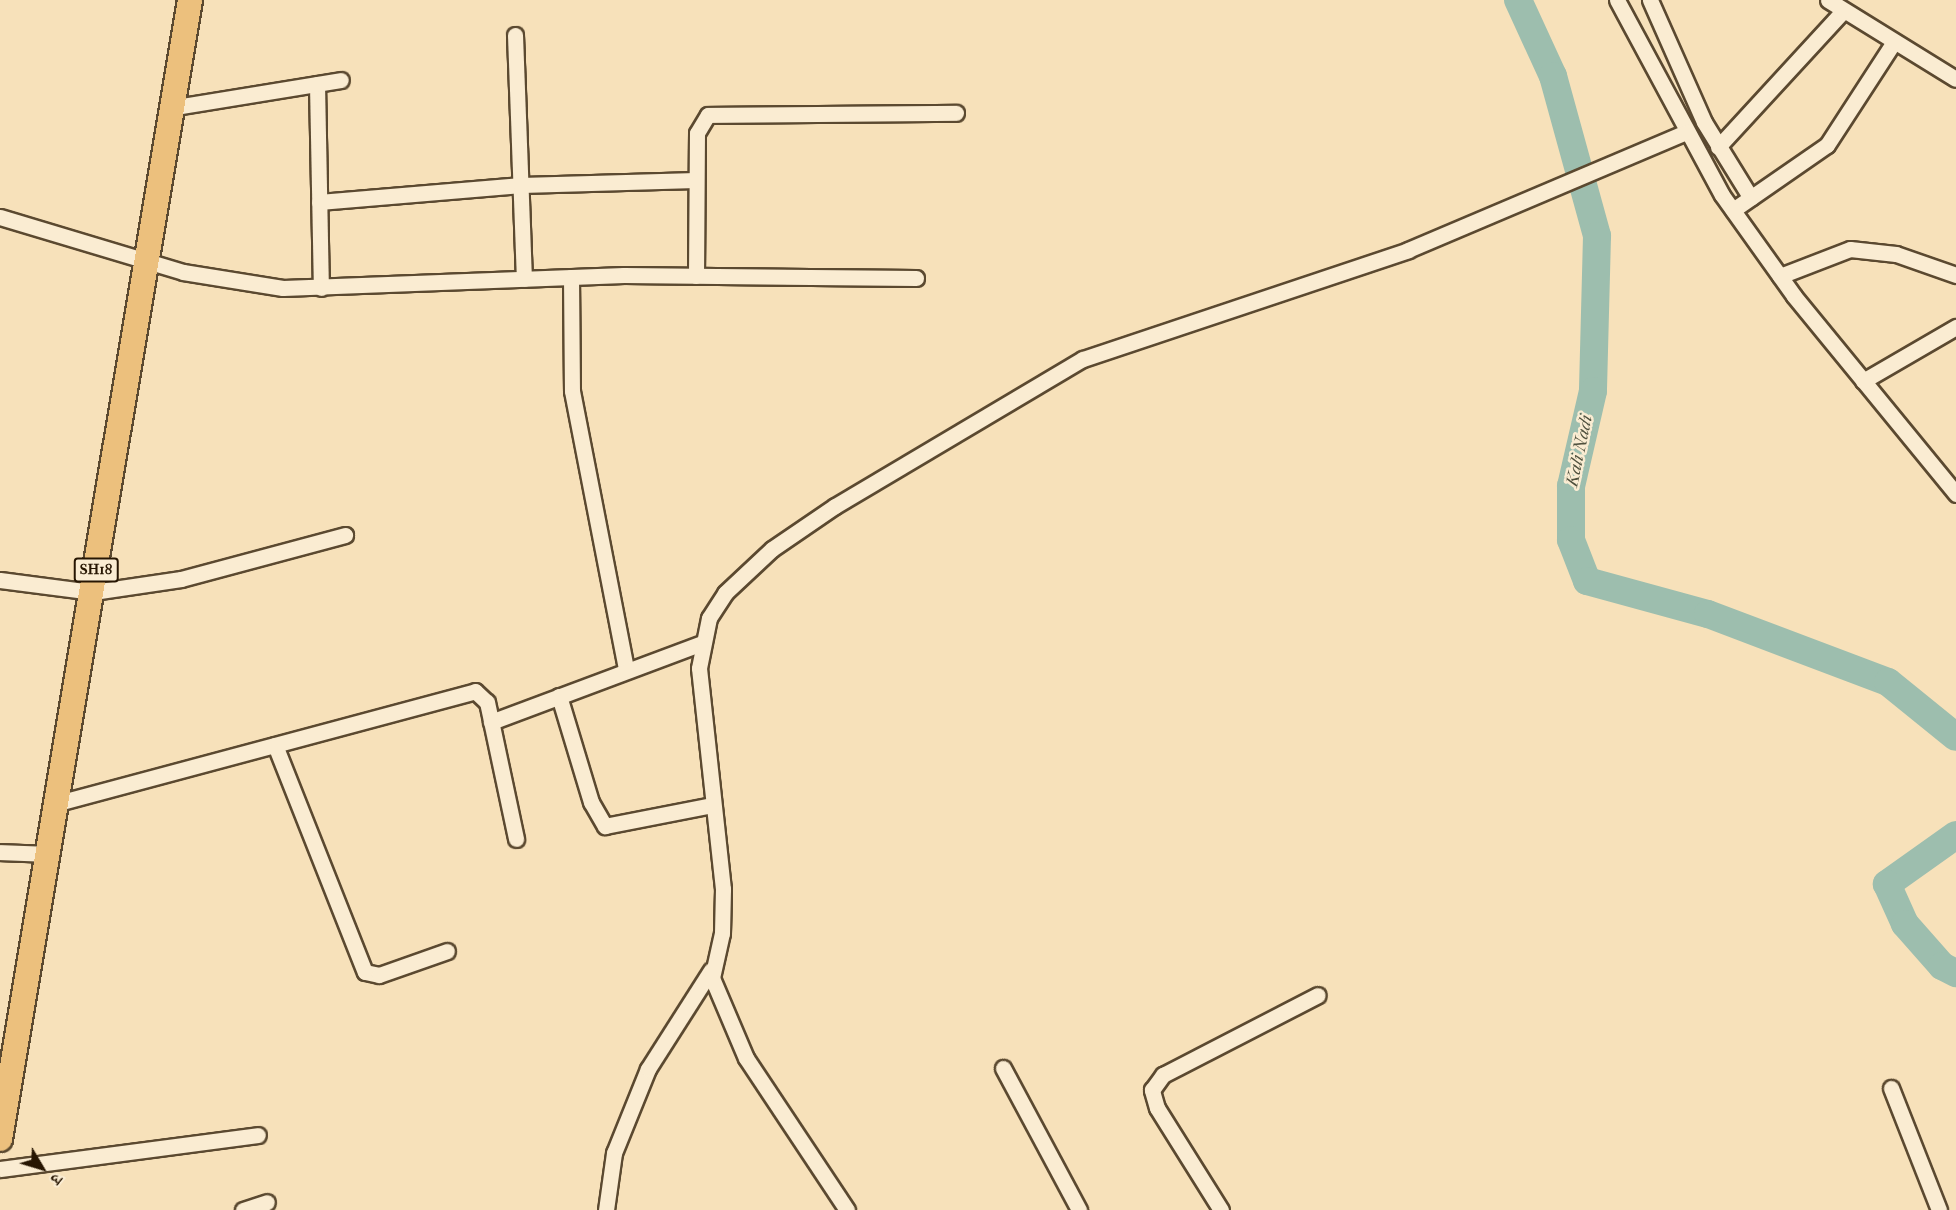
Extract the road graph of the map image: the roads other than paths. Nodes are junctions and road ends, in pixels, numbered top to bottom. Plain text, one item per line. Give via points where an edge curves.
1 (190, 0) edge
2 (1617, 0) edge
3 (1650, 0) edge
4 (1828, 0) edge
5 (1843, 10) junction
6 (515, 35) dead end
7 (1894, 42) junction
8 (1956, 79) edge
9 (341, 80) dead end
10 (317, 84) junction
11 (170, 108) junction
12 (956, 113) dead end
13 (1686, 132) junction
14 (1718, 147) junction
15 (696, 180) junction
16 (521, 185) junction
17 (1751, 198) junction
18 (320, 202) junction
19 (1733, 210) junction
20 (0, 217) edge
21 (144, 260) junction
22 (1956, 275) edge
23 (696, 276) junction
24 (1780, 276) junction
25 (571, 277) junction
26 (916, 278) dead end
27 (524, 279) junction
28 (321, 288) junction
29 (1956, 327) edge
30 (1863, 381) junction
31 (1953, 486) edge
32 (345, 535) dead end
33 (0, 580) edge
34 (93, 592) junction
35 (702, 643) junction
36 (626, 669) junction
37 (559, 696) junction
38 (491, 722) junction
39 (275, 745) junction
40 (58, 803) junction
41 (712, 804) junction
42 (516, 839) dead end
43 (0, 852) edge
44 (50, 854) junction
45 (447, 951) dead end
46 (711, 970) junction
47 (1318, 995) dead end
48 (8, 1042) edge
49 (1003, 1068) dead end
50 (1892, 1088) dead end
51 (258, 1135) dead end
52 (0, 1139) edge
53 (0, 1169) edge
54 (267, 1202) dead end
55 (243, 1210) edge
56 (606, 1210) edge
57 (847, 1210) edge
58 (1079, 1210) edge
59 (1221, 1210) edge
60 (1939, 1210) edge

1 - 11 main road, SH18
2 - 13 street
3 - 14 street
4 - 5 street
5 - 7 street
5 - 14 street
6 - 16 street
7 - 8 street
7 - 17 street via 1827,145
9 - 10 street
10 - 11 street
10 - 18 street
11 - 21 main road, SH18
12 - 15 street via 708,115 697,133
13 - 19 street
13 - 35 street via 1407,250 1083,358 772,549 715,606
14 - 17 street
15 - 16 street
15 - 23 street
16 - 18 street
16 - 27 street
17 - 19 street
18 - 28 street
19 - 24 street
20 - 21 street
21 - 28 street via 232,282
21 - 34 main road, SH18
22 - 24 street via 1896,254 1850,249
23 - 25 street
23 - 26 street
24 - 30 street
25 - 27 street
25 - 36 street via 572,391
27 - 28 street
29 - 30 street
30 - 31 street
32 - 34 street via 181,579
33 - 34 street
34 - 40 main road, SH18
35 - 36 street
35 - 41 street via 700,706
36 - 37 street
37 - 38 street
37 - 41 street via 591,802 605,826
38 - 39 street via 485,696 475,691
38 - 42 street
39 - 40 street
39 - 45 street via 365,972 378,975
40 - 44 main road, SH18
41 - 46 street via 723,900 722,933
43 - 44 street
44 - 48 main road, SH18
46 - 56 street via 648,1070 614,1154
46 - 57 street via 746,1058
47 - 59 street via 1163,1075 1152,1090 1157,1108
48 - 52 main road, SH18
49 - 58 street
50 - 60 street
51 - 53 street
54 - 55 street

